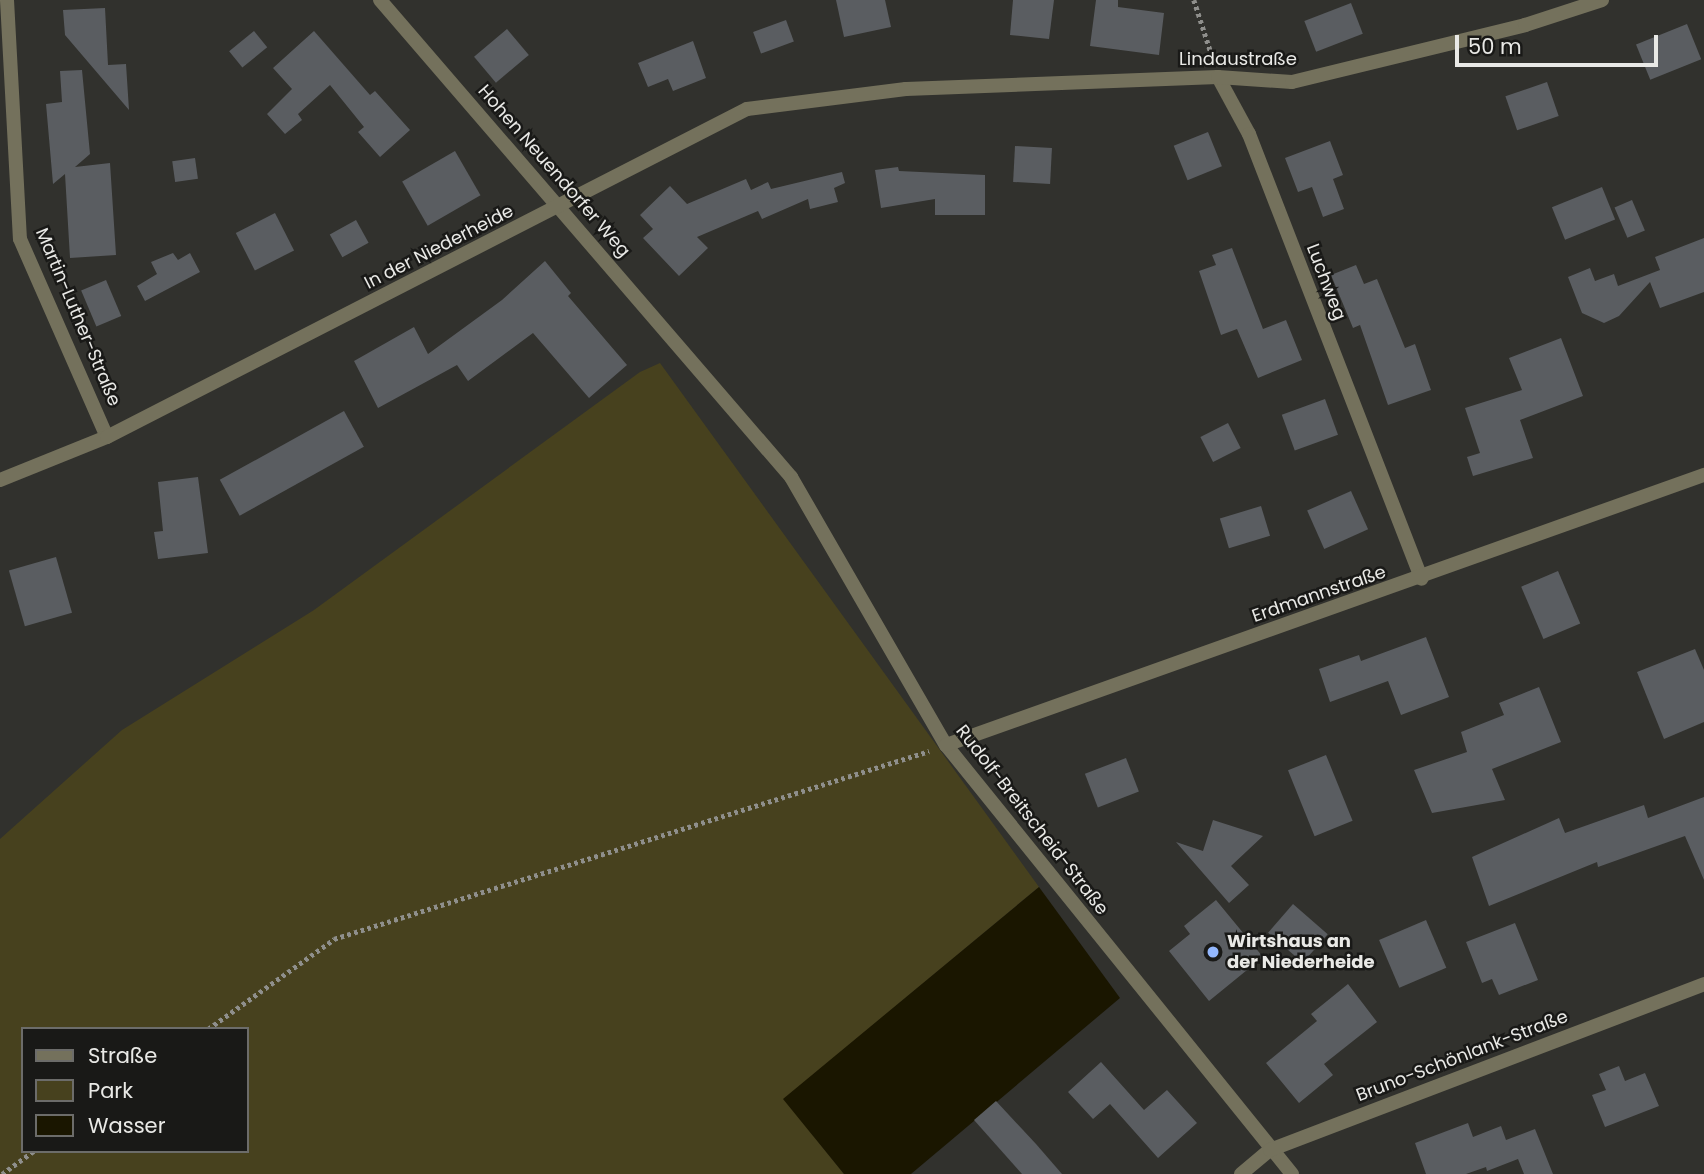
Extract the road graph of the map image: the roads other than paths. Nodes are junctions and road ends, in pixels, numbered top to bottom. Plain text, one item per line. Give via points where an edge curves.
1 (7, 0) edge
2 (380, 0) edge
3 (1602, 0) edge
4 (1218, 77) junction
5 (906, 89) joint
6 (560, 207) junction
7 (698, 367) joint
8 (107, 437) junction
9 (1704, 475) edge
10 (0, 480) edge
11 (1422, 579) junction
12 (946, 745) junction
13 (1704, 984) edge
14 (1270, 1150) junction
15 (1241, 1174) edge
16 (1292, 1174) edge

1 - 8 street, Martin-Luther-Straße via 20,239
2 - 6 street, Hohen Neuendorfer Weg
3 - 4 street, Lindaustraße via 1525,25 1292,82
4 - 5 street, Lindaustraße
4 - 11 street, Luchweg via 1249,134
5 - 6 street, In der Niederheide via 747,109
6 - 7 street, Hohen Neuendorfer Weg
6 - 8 street, In der Niederheide
7 - 12 street, Rudolf-Breitscheid-Straße via 792,477
8 - 10 street, In der Niederheide
9 - 11 street, Erdmannstraße
11 - 12 street, Erdmannstraße
12 - 14 street, Rudolf-Breitscheid-Straße
13 - 14 street, Bruno-Schönlank-Straße
14 - 15 street, Bruno-Schönlank-Straße
14 - 16 street, Rudolf-Breitscheid-Straße

